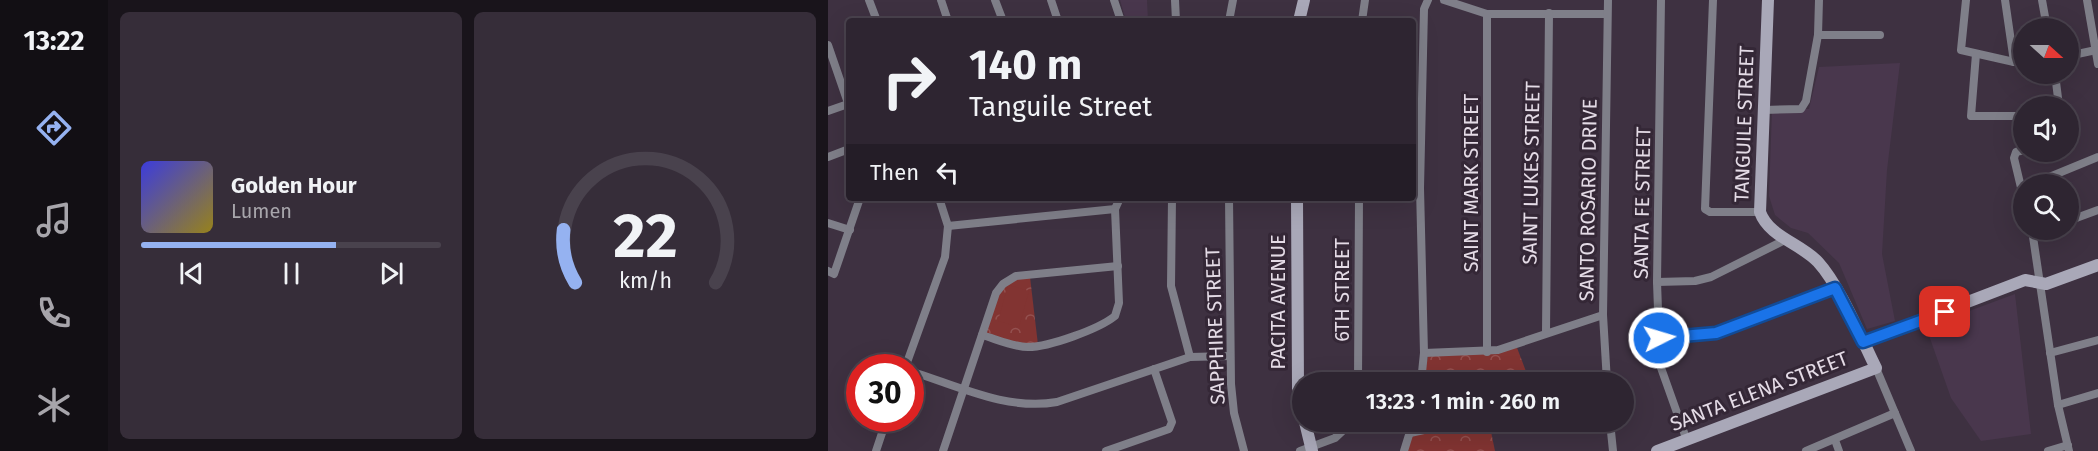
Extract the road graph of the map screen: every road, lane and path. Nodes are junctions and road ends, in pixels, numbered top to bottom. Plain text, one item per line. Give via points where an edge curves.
1 (869, 0) edge
2 (941, 0) edge
3 (995, 0) edge
4 (1051, 0) edge
5 (1114, 0) edge
6 (1175, 0) edge
7 (1233, 0) edge
8 (1304, 0) edge
9 (1365, 0) edge
10 (1428, 0) edge
11 (1444, 0) edge
12 (1608, 0) edge
13 (1661, 0) edge
14 (1713, 0) edge
15 (1768, 0) edge
16 (1819, 0) edge
17 (1966, 0) edge
18 (2006, 0) edge
19 (2042, 0) edge
20 (2087, 0) edge
21 (1549, 13) junction
22 (1487, 14) junction
23 (1608, 14) junction
24 (876, 18) edge
25 (947, 18) edge
26 (1002, 18) edge
27 (1057, 18) edge
28 (1120, 18) edge
29 (1176, 18) edge
30 (1230, 18) edge
31 (1300, 18) edge
32 (1362, 18) edge
33 (2045, 18) edge
34 (1818, 35) junction
35 (1880, 35) dead end
36 (828, 45) edge
37 (2096, 50) junction
38 (1976, 54) junction
39 (2013, 54) edge
40 (2079, 54) edge
41 (831, 62) edge
42 (2013, 62) edge
43 (2098, 64) edge
44 (846, 98) edge
45 (846, 106) edge
46 (1764, 110) junction
47 (828, 111) edge
48 (2013, 116) edge
49 (846, 150) edge
50 (828, 157) edge
51 (2098, 157) edge
52 (2056, 174) edge
53 (859, 201) edge
54 (940, 201) edge
55 (1118, 201) edge
56 (1172, 201) edge
57 (1229, 201) edge
58 (1297, 201) edge
59 (1359, 201) edge
60 (1115, 209) junction
61 (2098, 210) edge
62 (1760, 212) junction
63 (2079, 217) edge
64 (828, 224) edge
65 (948, 226) junction
66 (850, 230) junction
67 (1787, 239) junction
68 (2034, 240) edge
69 (2098, 265) edge
70 (1118, 266) junction
71 (831, 272) edge
72 (1657, 282) junction
73 (2038, 284) junction
74 (1835, 288) junction
75 (1603, 315) junction
76 (1546, 333) junction
77 (982, 335) junction
78 (1659, 338) junction
79 (2098, 340) edge
80 (1863, 342) junction
81 (1487, 352) junction
82 (1424, 353) junction
83 (2050, 353) junction
84 (910, 354) edge
85 (1230, 356) junction
86 (1190, 357) junction
87 (1876, 368) junction
88 (1154, 369) junction
89 (1298, 372) edge
90 (1358, 372) edge
91 (1422, 372) edge
92 (1606, 372) edge
93 (924, 375) edge
94 (964, 388) junction
95 (2098, 393) edge
96 (2058, 405) junction
97 (1895, 413) junction
98 (882, 432) edge
99 (1306, 432) edge
100 (1341, 432) edge
101 (1415, 432) edge
102 (1611, 432) edge
103 (1410, 433) joint
104 (1686, 438) junction
105 (1835, 440) junction
106 (2069, 448) edge
107 (946, 450) edge
108 (1307, 450) edge
109 (876, 451) edge
110 (1106, 451) edge
111 (1244, 451) edge
112 (1404, 451) edge
113 (1613, 451) edge
114 (1657, 451) edge
115 (1806, 451) edge
116 (1839, 451) edge
117 (1911, 451) edge
118 (2048, 451) edge

1 - 24 street
2 - 25 street
3 - 26 street
4 - 27 street
5 - 28 street
6 - 29 street
7 - 30 street
8 - 31 street
9 - 32 street
10 - 82 street via 1424,9 1420,188
11 - 22 street
12 - 23 street, SANTO ROSARIO DRIVE
13 - 72 street, SANTA FE STREET
14 - 62 street via 1705,209
15 - 46 street, TANGUILE STREET
16 - 34 street
17 - 38 street via 1960,49
18 - 39 street
19 - 33 street
20 - 37 street
21 - 22 street
21 - 23 street
21 - 76 street, SAINT LUKES STREET
22 - 81 street, SAINT MARK STREET
23 - 75 street, SANTO ROSARIO DRIVE
34 - 35 street
34 - 46 street via 1806,101 1801,109
36 - 41 street
37 - 40 street
37 - 43 street
38 - 42 street
38 - 48 street via 1971,116
41 - 44 street
45 - 47 street
46 - 62 street, TANGUILE STREET
49 - 50 street
51 - 52 street
53 - 66 street
54 - 65 street
55 - 60 street
56 - 86 street via 1171,286
57 - 85 street, SAPPHIRE STREET
58 - 89 street, PACITA AVENUE
59 - 90 street, 6TH STREET
60 - 65 street
60 - 70 street
61 - 63 street
62 - 67 street, TANGUILE STREET via 1764,225
64 - 66 street
65 - 84 street via 945,256
66 - 71 street
67 - 72 street via 1711,277
67 - 74 street, TANGUILE STREET via 1820,264
68 - 73 street
69 - 73 street
70 - 77 street via 1016,276 996,293
70 - 77 street via 1119,303 1115,316 1102,324 1040,346 1025,347
72 - 78 street, SANTA FE STREET
73 - 80 street via 2025,280
73 - 83 street
74 - 78 street via 1716,333
74 - 80 street, TANGUILE STREET
75 - 76 street
75 - 92 street, SANTO ROSARIO DRIVE
76 - 81 street
77 - 94 street
78 - 104 street, SANTA FE STREET via 1660,365
79 - 83 street
80 - 87 street, TANGUILE STREET
81 - 82 street
82 - 91 street
83 - 96 street
85 - 86 street
85 - 111 street, SAPPHIRE STREET via 1232,397
86 - 88 street
87 - 97 street, TANGUILE STREET
87 - 104 street, SANTA ELENA STREET
88 - 94 street via 1037,406 1006,402
88 - 110 street via 1172,422 1169,429
93 - 94 street
94 - 107 street
95 - 96 street
96 - 106 street
97 - 105 street
97 - 117 street, TANGUILE STREET
98 - 109 street
99 - 108 street
100 - 108 street
101 - 103 street
102 - 113 street
103 - 112 street
104 - 114 street, SANTA ELENA STREET
105 - 115 street
105 - 116 street
106 - 118 street

